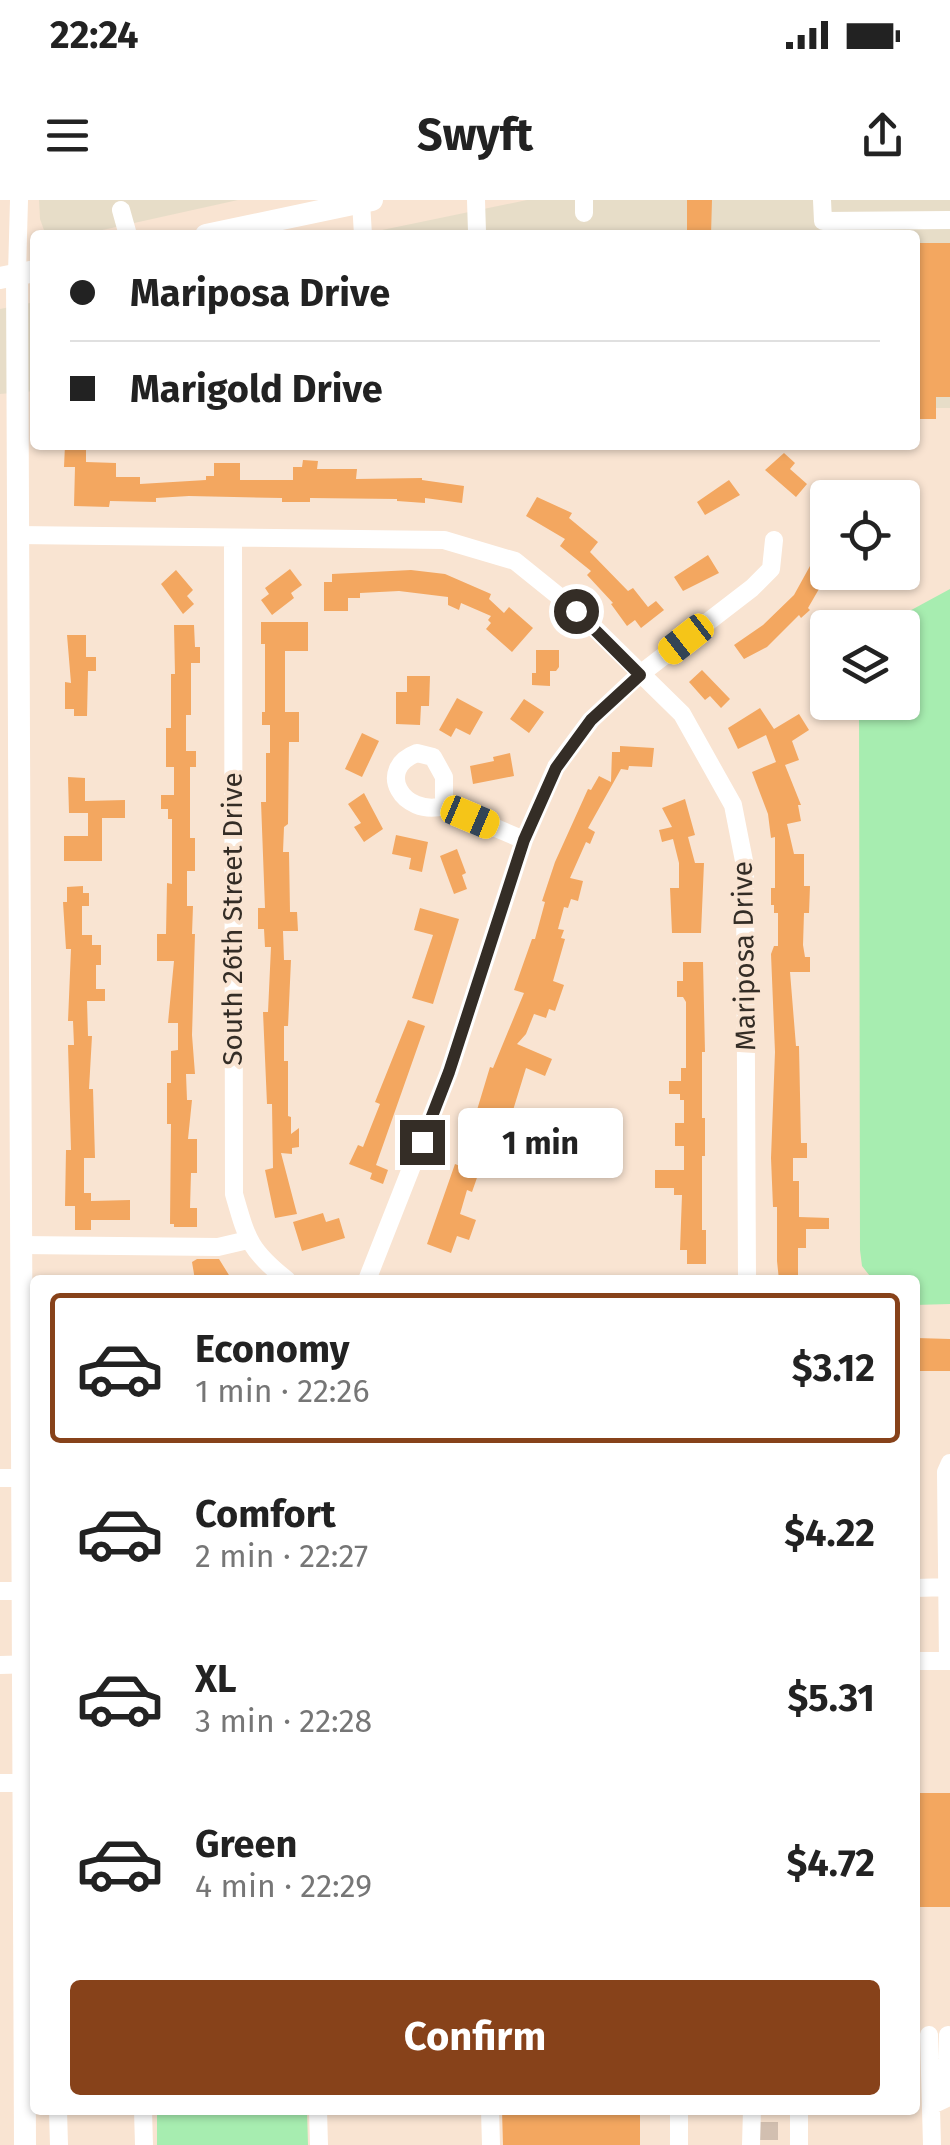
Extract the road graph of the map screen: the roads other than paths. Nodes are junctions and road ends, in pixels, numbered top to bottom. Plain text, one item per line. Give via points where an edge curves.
1 (19, 200) edge
2 (476, 200) edge
3 (822, 200) edge
4 (367, 201) edge
5 (337, 204) edge
6 (121, 210) dead end
7 (950, 220) edge
8 (127, 230) edge
9 (250, 230) edge
10 (364, 230) edge
11 (477, 230) edge
12 (17, 274) edge
13 (8, 397) edge
14 (17, 535) junction
15 (233, 538) junction
16 (774, 540) dead end
17 (640, 675) junction
18 (9, 767) edge
19 (444, 806) dead end
20 (524, 840) junction
21 (10, 1119) edge
22 (248, 1240) junction
23 (20, 1244) junction
24 (282, 1275) edge
25 (368, 1275) edge
26 (746, 1275) edge
27 (28, 1356) edge
28 (950, 1462) edge
29 (10, 1478) edge
30 (949, 1587) edge
31 (920, 1588) edge
32 (19, 1591) edge
33 (920, 1661) edge
34 (949, 1661) edge
35 (19, 1665) edge
36 (12, 1783) edge
37 (922, 2035) edge
38 (949, 2035) edge
39 (30, 2066) edge
40 (932, 2105) junction
41 (58, 2115) edge
42 (143, 2115) edge
43 (318, 2115) edge
44 (490, 2115) edge
45 (680, 2115) edge
46 (760, 2134) tunnel mouth
47 (799, 2138) edge
48 (26, 2145) edge
49 (59, 2145) edge
50 (144, 2145) edge
51 (318, 2145) edge
52 (491, 2145) edge
53 (679, 2145) edge
54 (932, 2145) edge

1 - 12 street
2 - 11 street
3 - 7 street via 823,221
4 - 5 main road
4 - 10 street
5 - 9 main road
6 - 8 street
12 - 13 main road
13 - 14 main road
14 - 15 street, Mariposa Drive
14 - 18 main road
15 - 17 street, Mariposa Drive via 444,540 515,561
15 - 22 street, South 26th Street Drive via 232,1148 234,1194
16 - 17 street via 771,570
17 - 20 street via 591,720 556,768
17 - 26 street, Mariposa Drive via 682,714 708,758 732,805 745,866
18 - 21 main road
19 - 20 street
20 - 25 street via 449,1072
21 - 23 main road
22 - 23 street via 218,1246
22 - 24 street, South 26th Street Drive
23 - 27 main road
27 - 29 main road
28 - 30 street
29 - 32 main road
30 - 31 street
30 - 34 street
32 - 35 main road
33 - 34 street
35 - 36 main road
36 - 39 main road
37 - 38 street
37 - 40 street
38 - 40 street via 948,2098
39 - 48 main road
40 - 54 street
41 - 49 street
42 - 50 street
43 - 51 street
44 - 52 street
45 - 53 street
46 - 47 street

